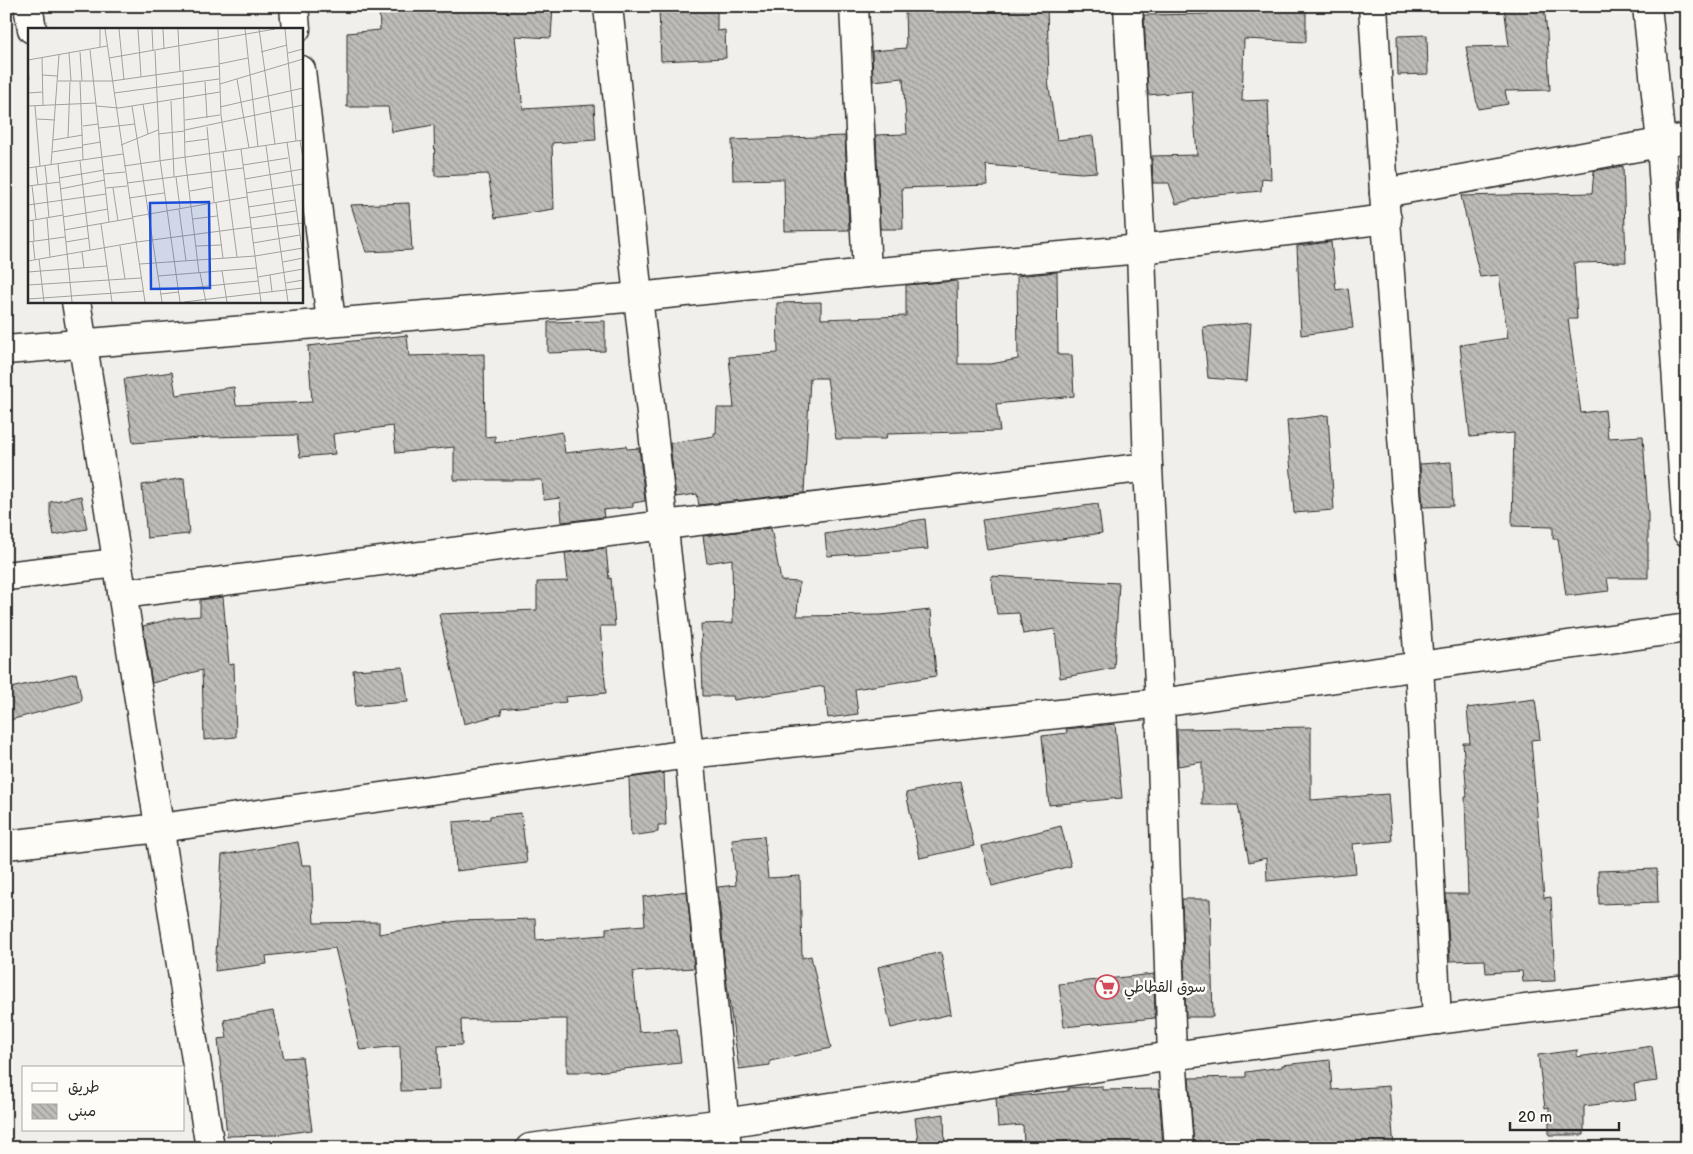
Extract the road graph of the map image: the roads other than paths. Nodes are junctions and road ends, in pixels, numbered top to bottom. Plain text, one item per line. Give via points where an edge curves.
1 (28, 6) edge
2 (294, 6) edge
3 (608, 6) edge
4 (854, 6) edge
5 (1128, 6) edge
6 (1373, 6) edge
7 (1647, 6) edge
8 (32, 28) edge
9 (296, 28) edge
10 (302, 78) edge
11 (1674, 141) edge
12 (1386, 206) junction
13 (1141, 249) junction
14 (866, 273) junction
15 (638, 297) junction
16 (76, 302) edge
17 (331, 322) junction
18 (83, 343) junction
19 (6, 350) edge
20 (1148, 467) junction
21 (664, 525) junction
22 (1687, 532) edge
23 (117, 564) junction
24 (6, 576) edge
25 (122, 594) junction
26 (1687, 628) edge
27 (1419, 665) junction
28 (1160, 702) junction
29 (689, 754) junction
30 (160, 828) junction
31 (6, 845) edge
32 (1687, 988) edge
33 (1437, 1020) junction
34 (1172, 1056) junction
35 (726, 1135) edge
36 (210, 1148) edge
37 (530, 1148) edge
38 (1179, 1148) edge

1 - 8 street
2 - 9 street
3 - 15 street
4 - 14 street
5 - 13 street
6 - 12 street
7 - 11 street
10 - 17 street
11 - 12 street
11 - 22 street
12 - 13 street
12 - 27 street
13 - 14 street
13 - 20 street
14 - 15 street
15 - 17 street
15 - 21 street
16 - 18 street
17 - 18 street
18 - 19 street
18 - 23 street
20 - 21 street
20 - 28 street
21 - 25 street
21 - 29 street
23 - 24 street
23 - 25 street
25 - 30 street
26 - 27 street
27 - 28 street
27 - 33 street
28 - 29 street
28 - 34 street
29 - 30 street
29 - 35 street
30 - 31 street
30 - 36 street
32 - 33 street
33 - 34 street
34 - 35 street
34 - 38 street
35 - 37 street

